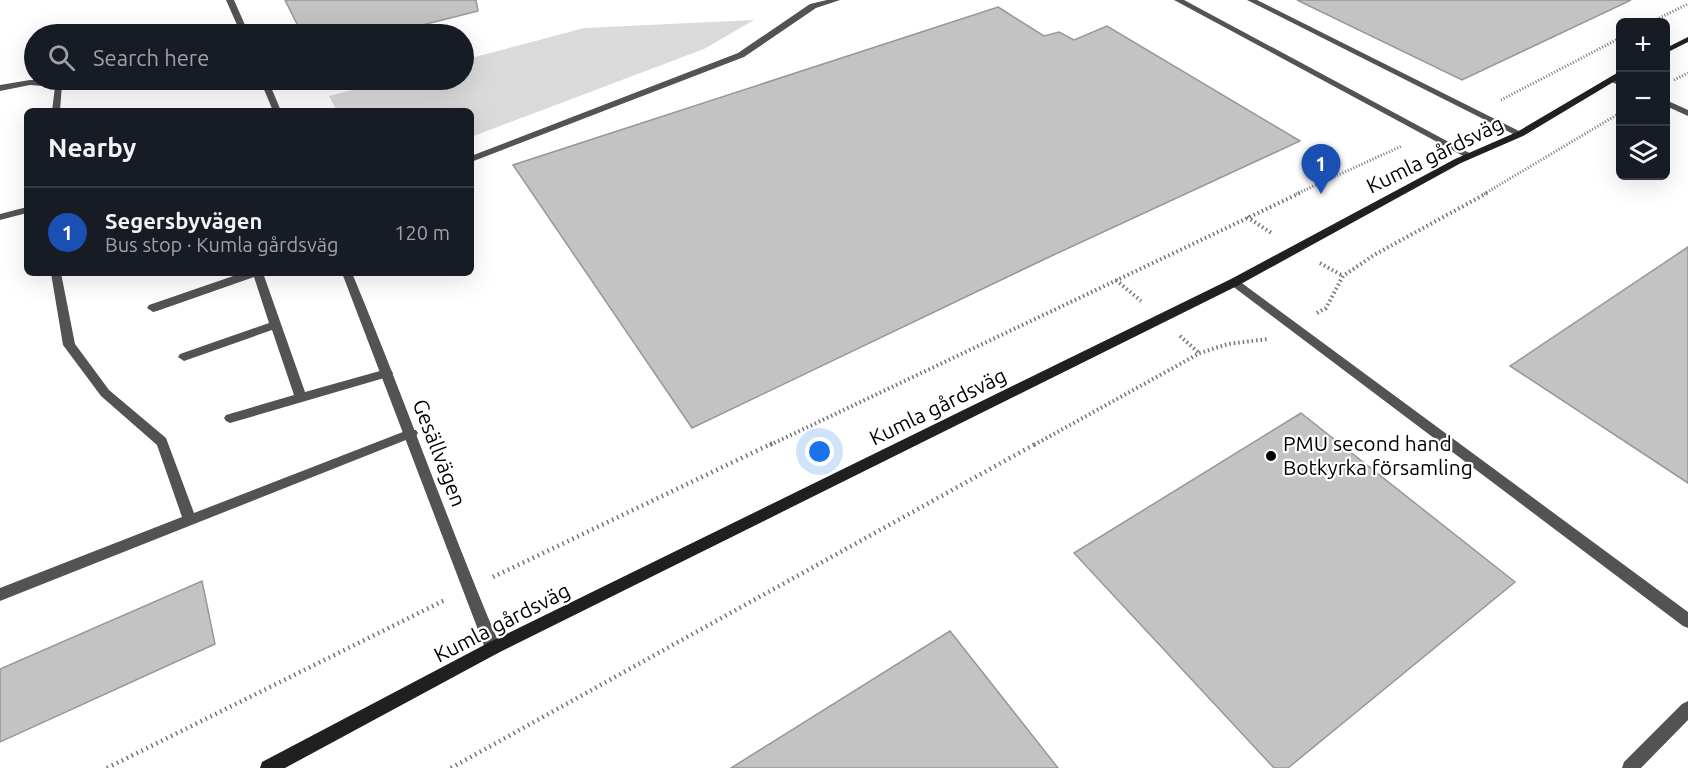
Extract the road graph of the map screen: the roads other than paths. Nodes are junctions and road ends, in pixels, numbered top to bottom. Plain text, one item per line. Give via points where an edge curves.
1 (230, 0) edge
2 (836, 0) edge
3 (1178, 0) edge
4 (1251, 0) edge
5 (241, 24) edge
6 (1688, 39) edge
7 (1670, 48) edge
8 (1616, 81) edge
9 (24, 82) edge
10 (0, 88) edge
11 (59, 90) edge
12 (268, 90) edge
13 (1670, 105) edge
14 (56, 108) edge
15 (276, 108) edge
16 (1688, 113) edge
17 (1520, 134) junction
18 (1468, 155) junction
19 (474, 158) edge
20 (24, 211) edge
21 (0, 217) edge
22 (57, 276) edge
23 (244, 276) edge
24 (259, 276) edge
25 (347, 276) edge
26 (1235, 282) junction
27 (153, 308) dead end
28 (275, 325) junction
29 (184, 357) dead end
30 (387, 374) junction
31 (301, 399) junction
32 (230, 418) dead end
33 (411, 433) junction
34 (190, 520) junction
35 (0, 596) edge
36 (1688, 621) edge
37 (493, 648) junction
38 (1688, 709) edge
39 (268, 768) edge
40 (1630, 768) edge

1 - 5 street
2 - 19 street via 813,6 741,55
3 - 18 street
4 - 17 street
6 - 7 street
8 - 17 street, Kumla gårdsväg
9 - 10 street
11 - 14 street
12 - 15 street
13 - 16 street
17 - 18 street, Kumla gårdsväg
18 - 26 street, Kumla gårdsväg
20 - 21 street
22 - 34 street via 69,345 105,393 162,442
23 - 27 street
24 - 28 street
25 - 30 street, Gesällvägen
26 - 36 street
26 - 37 street, Kumla gårdsväg
28 - 29 street
28 - 31 street
30 - 31 street
30 - 33 street, Gesällvägen
31 - 32 street
33 - 34 street
33 - 37 street, Gesällvägen
34 - 35 street
37 - 39 street, Kumla gårdsväg
38 - 40 street

